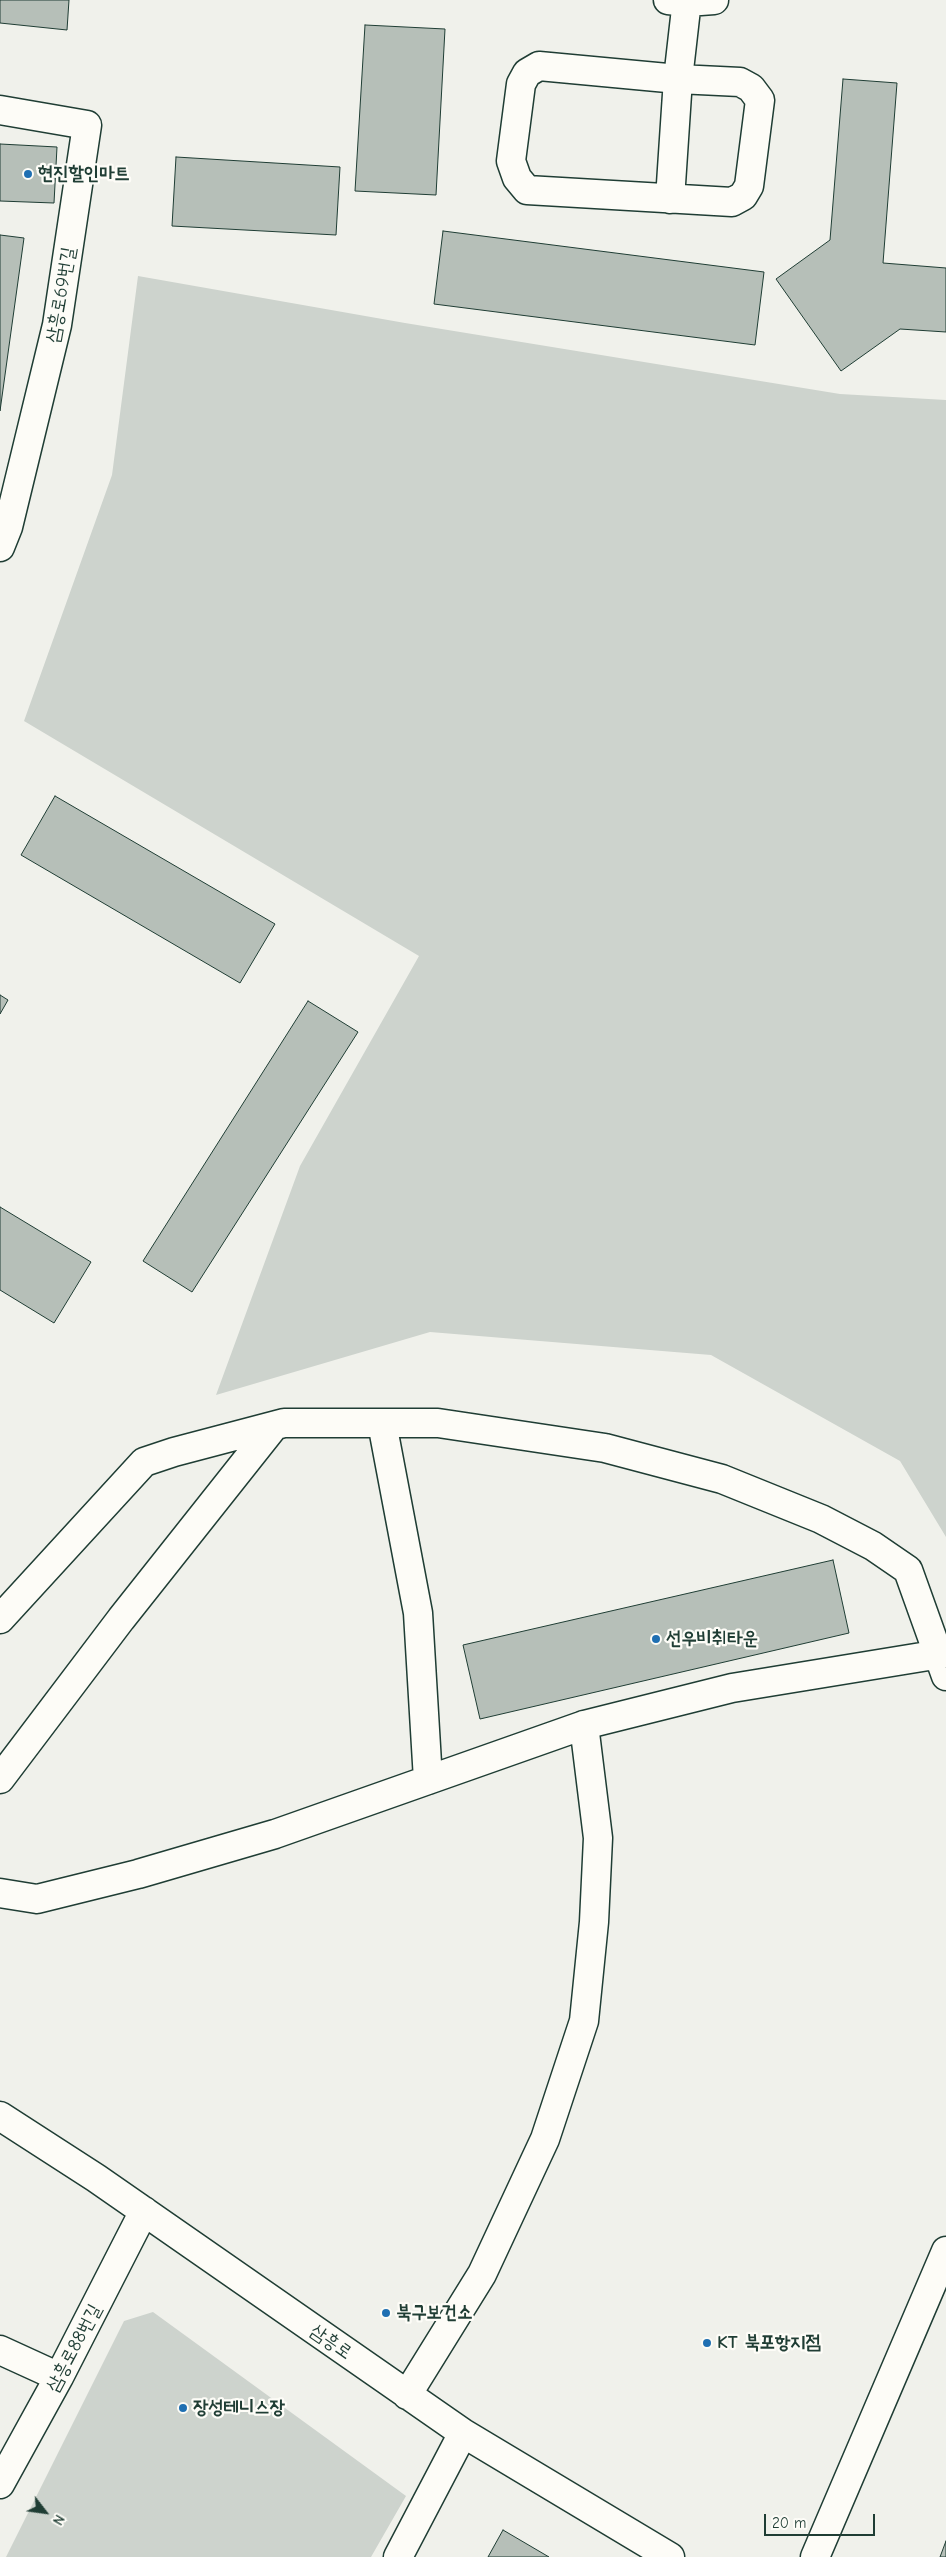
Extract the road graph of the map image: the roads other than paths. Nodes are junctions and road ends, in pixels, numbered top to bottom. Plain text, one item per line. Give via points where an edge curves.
1 (714, 0) edge
2 (680, 1) edge
3 (678, 79) junction
4 (0, 110) edge
5 (670, 199) junction
6 (0, 547) edge
7 (382, 1423) junction
8 (274, 1426) junction
9 (0, 1619) edge
10 (943, 1661) edge
11 (584, 1725) junction
12 (0, 1780) edge
13 (428, 1780) junction
14 (0, 1892) edge
15 (0, 2116) edge
16 (144, 2211) junction
17 (946, 2251) edge
18 (0, 2350) edge
19 (59, 2377) junction
20 (407, 2395) junction
21 (462, 2433) junction
22 (0, 2484) edge
23 (398, 2557) edge
24 (670, 2557) edge
25 (815, 2557) edge

1 - 2 street
2 - 3 street
3 - 5 street
3 - 5 street via 740,82 751,88 760,100 749,186 743,196 732,202
3 - 5 street via 539,66 527,73 521,84 511,161 517,178 527,190
4 - 6 street, 삼흥로69번길 via 87,125 57,325 8,527
7 - 8 street via 284,1423
7 - 10 street via 438,1423 605,1448 722,1479 821,1518 873,1546 908,1570
7 - 13 street via 418,1613
8 - 9 street via 144,1462
8 - 12 street via 121,1619
10 - 11 street via 732,1688
11 - 13 street
11 - 20 street via 598,1838 584,2021 546,2139 482,2274
13 - 14 street via 275,1834 138,1874 37,1899
15 - 16 street, 삼흥로
16 - 19 street, 삼흥로88번길
16 - 20 street, 삼흥로
17 - 25 street
18 - 19 street
19 - 22 street, 삼흥로88번길
20 - 21 street, 삼흥로
21 - 23 street
21 - 24 street, 삼흥로

